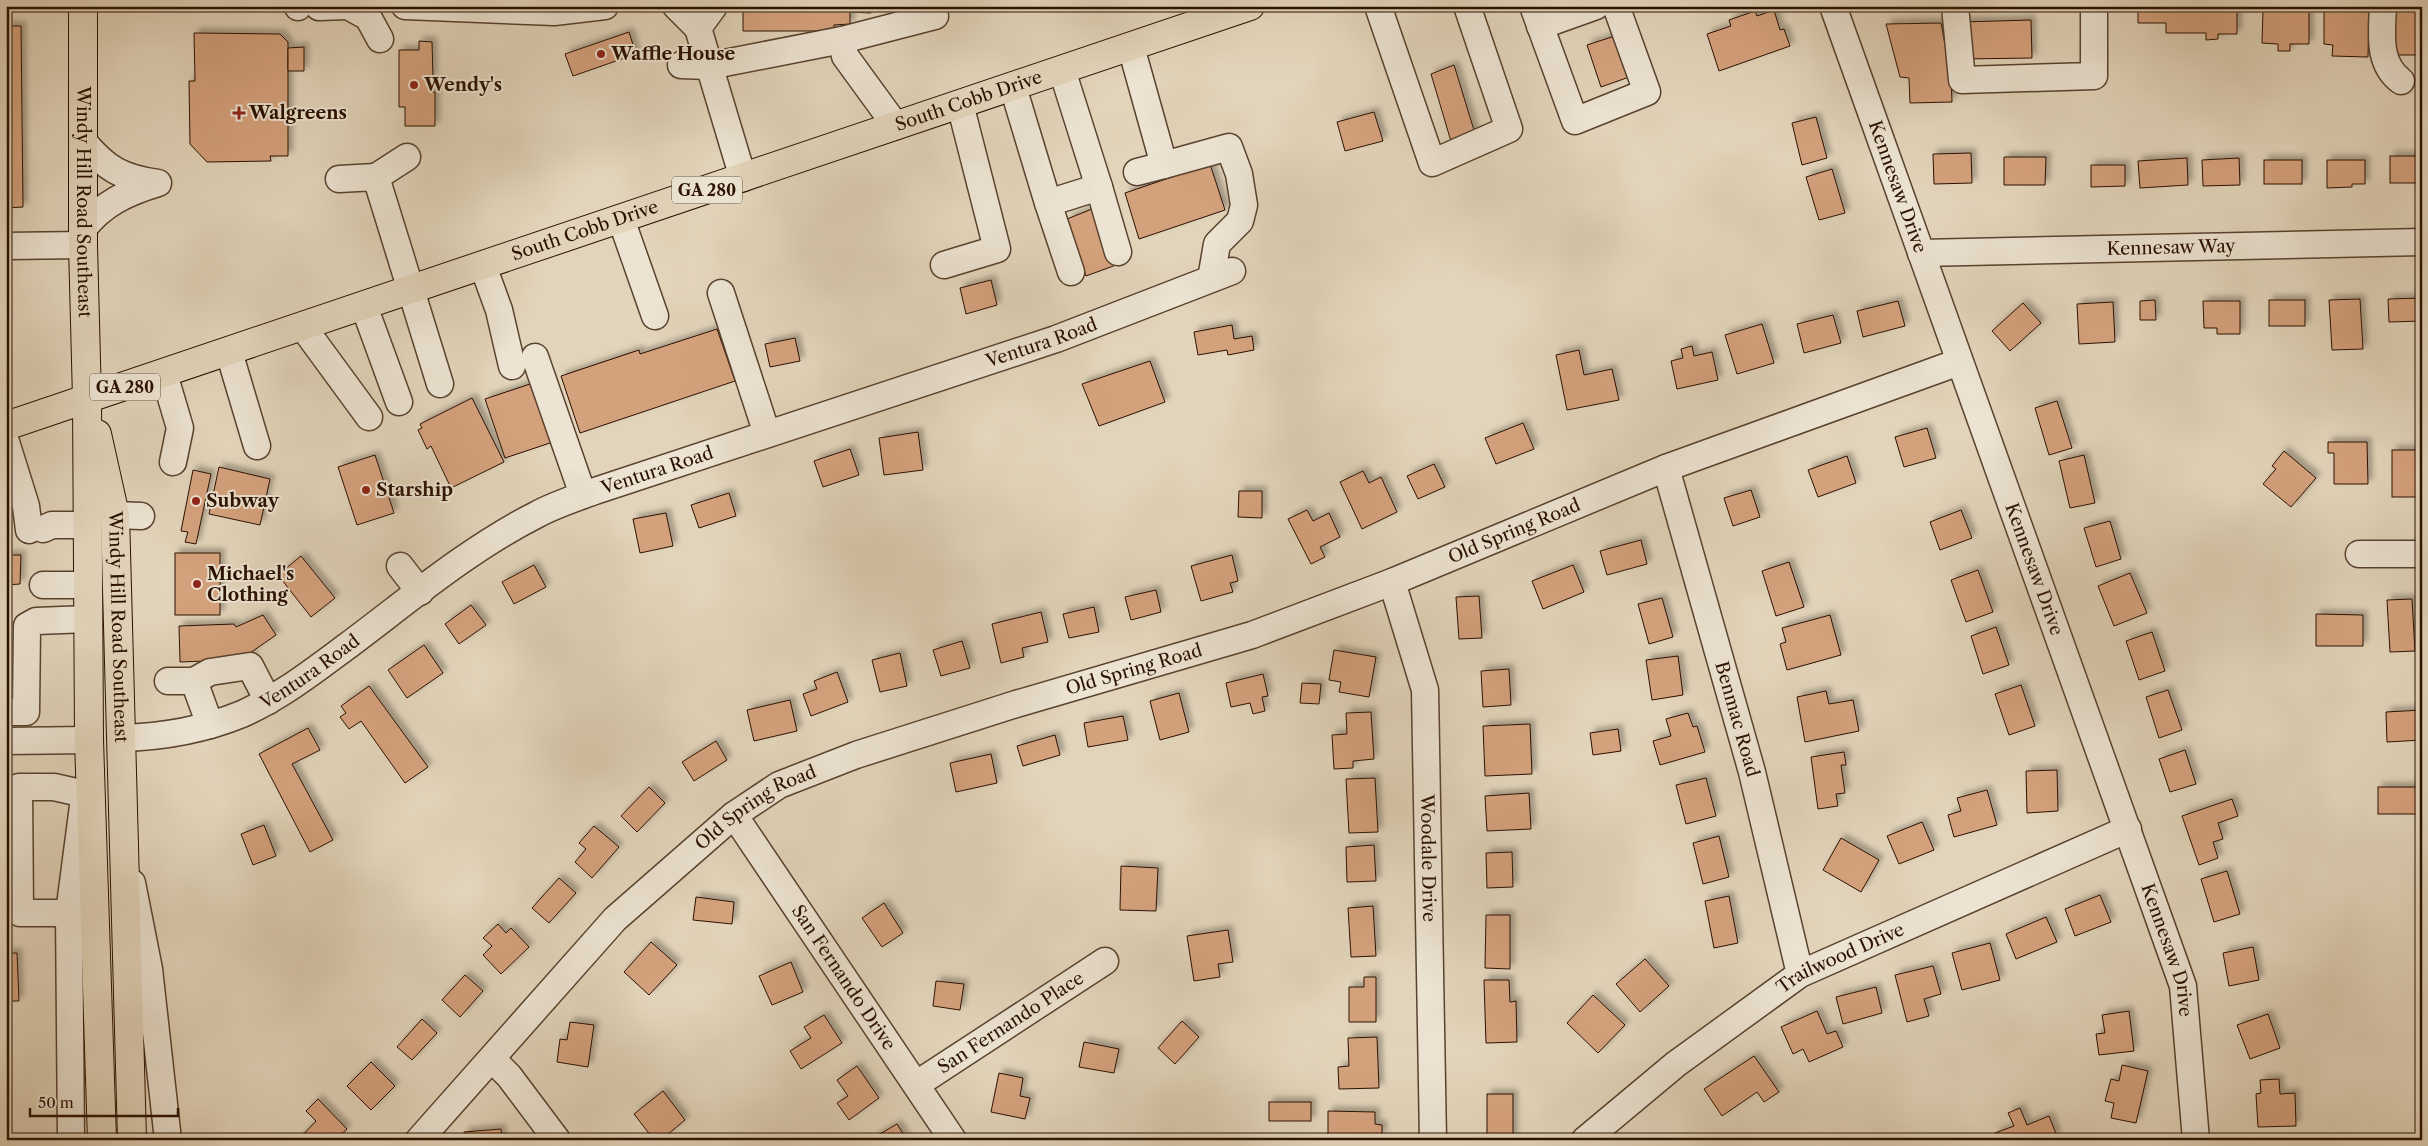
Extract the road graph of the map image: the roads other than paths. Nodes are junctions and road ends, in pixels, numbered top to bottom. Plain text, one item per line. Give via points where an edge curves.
1 (83, 6) edge
2 (347, 6) edge
3 (405, 6) edge
4 (605, 6) edge
5 (676, 6) edge
6 (714, 6) edge
7 (1378, 6) edge
8 (1467, 6) edge
9 (1596, 6) edge
10 (1616, 6) edge
11 (1833, 6) edge
12 (1955, 6) edge
13 (2094, 6) edge
14 (2383, 6) edge
15 (319, 7) edge
16 (468, 7) edge
17 (1243, 7) edge
18 (936, 16) dead end
19 (1537, 16) edge
20 (698, 28) junction
21 (380, 39) dead end
22 (842, 40) junction
23 (1131, 47) junction
24 (681, 65) dead end
25 (710, 66) junction
26 (1062, 70) junction
27 (2401, 81) dead end
28 (1013, 87) junction
29 (960, 104) junction
30 (896, 126) junction
31 (83, 141) junction
32 (407, 157) dead end
33 (1164, 164) junction
34 (1137, 172) dead end
35 (376, 177) junction
36 (743, 178) junction
37 (339, 179) dead end
38 (1099, 187) junction
39 (1048, 203) junction
40 (621, 219) junction
41 (83, 237) junction
42 (2422, 242) edge
43 (6, 246) edge
44 (1118, 252) dead end
45 (1921, 253) junction
46 (944, 265) dead end
47 (483, 266) junction
48 (1071, 272) dead end
49 (410, 291) junction
50 (721, 293) dead end
51 (364, 306) junction
52 (655, 316) dead end
53 (303, 327) junction
54 (229, 352) junction
55 (1959, 362) junction
56 (164, 374) junction
57 (440, 384) dead end
58 (87, 399) junction
59 (399, 402) dead end
60 (369, 417) dead end
61 (6, 426) edge
62 (767, 434) junction
63 (6, 442) edge
64 (257, 446) dead end
65 (173, 462) dead end
66 (1666, 468) junction
67 (583, 495) junction
68 (87, 525) junction
69 (2359, 554) dead end
70 (2422, 554) edge
71 (400, 566) dead end
72 (1392, 582) junction
73 (42, 585) dead end
74 (88, 585) junction
75 (420, 592) junction
76 (88, 619) junction
77 (168, 681) dead end
78 (194, 681) junction
79 (268, 701) junction
80 (6, 712) edge
81 (210, 725) junction
82 (121, 738) junction
83 (89, 740) junction
84 (6, 741) edge
85 (87, 783) junction
86 (734, 815) junction
87 (2128, 829) junction
88 (126, 859) junction
89 (70, 913) junction
90 (1105, 961) dead end
91 (1800, 974) junction
92 (492, 1059) junction
93 (917, 1084) junction
94 (71, 1140) edge
95 (102, 1140) edge
96 (132, 1140) edge
97 (168, 1140) edge
98 (419, 1140) edge
99 (557, 1140) edge
100 (953, 1140) edge
101 (1433, 1140) edge
102 (1585, 1140) edge
103 (2196, 1140) edge

1 - 31 main road, Windy Hill Road Southeast
2 - 15 street
2 - 21 street via 368,17
3 - 16 street
4 - 16 street via 554,12
5 - 20 street
6 - 20 street
7 - 8 street via 1432,163 1509,129
9 - 19 street
10 - 19 street via 1647,92 1576,121
11 - 45 street, Kennesaw Drive
12 - 13 street via 1962,80 2094,76
14 - 27 street via 2383,55 2391,72
17 - 23 main road, South Cobb Drive / GA 280
18 - 22 street
20 - 25 street
22 - 25 street
22 - 30 street via 845,56
23 - 26 main road, South Cobb Drive / GA 280
23 - 33 street
24 - 25 street
25 - 36 street
26 - 28 main road, South Cobb Drive / GA 280
26 - 38 street
28 - 29 main road, South Cobb Drive / GA 280
28 - 39 street
29 - 30 main road, South Cobb Drive / GA 280
29 - 46 street via 997,249
30 - 36 main road, South Cobb Drive / GA 280
31 - 41 main road, Windy Hill Road Southeast
31 - 41 street via 100,160 121,174 158,184 120,197 95,215
32 - 35 street
33 - 34 street
33 - 62 street, Ventura Road via 1229,147 1239,174 1244,205 1240,222 1217,244 1222,275 1056,339
35 - 37 street
35 - 49 street
36 - 40 main road, South Cobb Drive / GA 280
38 - 39 street
38 - 44 street
39 - 48 street
40 - 47 main road, South Cobb Drive / GA 280
40 - 52 street
41 - 43 street
41 - 58 main road, Windy Hill Road Southeast
42 - 45 street, Kennesaw Way
45 - 55 street, Kennesaw Drive
47 - 49 main road, South Cobb Drive / GA 280
47 - 67 street via 499,310
49 - 51 main road, South Cobb Drive / GA 280
49 - 57 street
50 - 62 street
51 - 53 main road, South Cobb Drive / GA 280
51 - 59 street
53 - 54 main road, South Cobb Drive / GA 280
53 - 60 street
54 - 56 main road, South Cobb Drive / GA 280
54 - 64 street
55 - 66 street, Old Spring Road
55 - 87 street, Kennesaw Drive
56 - 58 main road, South Cobb Drive / GA 280
56 - 65 street via 180,428
58 - 61 main road, South Cobb Drive / GA 280
58 - 68 main road, Windy Hill Road Southeast
58 - 82 main road, Windy Hill Road Southeast via 101,448 128,515
62 - 67 street, Ventura Road
63 - 68 street via 36,529 52,525
66 - 72 street, Old Spring Road
66 - 91 street, Benmac Road via 1752,772
67 - 75 street, Ventura Road via 536,514
68 - 74 main road, Windy Hill Road Southeast
69 - 70 street
71 - 75 street
72 - 86 street, Old Spring Road via 1252,635 856,756 778,785
72 - 101 street, Woodale Drive via 1424,690
73 - 74 street
74 - 76 main road, Windy Hill Road Southeast
75 - 79 street, Ventura Road via 302,680
76 - 80 street via 36,621 27,626 26,712
76 - 83 main road, Windy Hill Road Southeast
77 - 78 street
78 - 79 street via 210,672 250,666
78 - 81 street
79 - 81 street, Ventura Road
81 - 82 street, Ventura Road via 171,734
82 - 88 main road, Windy Hill Road Southeast
83 - 84 street
83 - 85 main road, Windy Hill Road Southeast
85 - 89 street, Windy Hill Road Southeast
85 - 89 street via 19,788 20,913
85 - 95 main road, Windy Hill Road Southeast
86 - 92 street, Old Spring Road via 615,919
86 - 93 street, San Fernando Drive
87 - 91 street, Trailwood Drive
87 - 103 street, Kennesaw Drive via 2183,986
88 - 96 main road, Windy Hill Road Southeast
88 - 97 street, Windy Hill Road Southeast via 149,969
89 - 94 street, Windy Hill Road Southeast
90 - 93 street, San Fernando Place
91 - 102 street, Trailwood Drive via 1676,1064
92 - 98 street, Old Spring Road
92 - 99 street via 509,1076
93 - 100 street, San Fernando Drive

